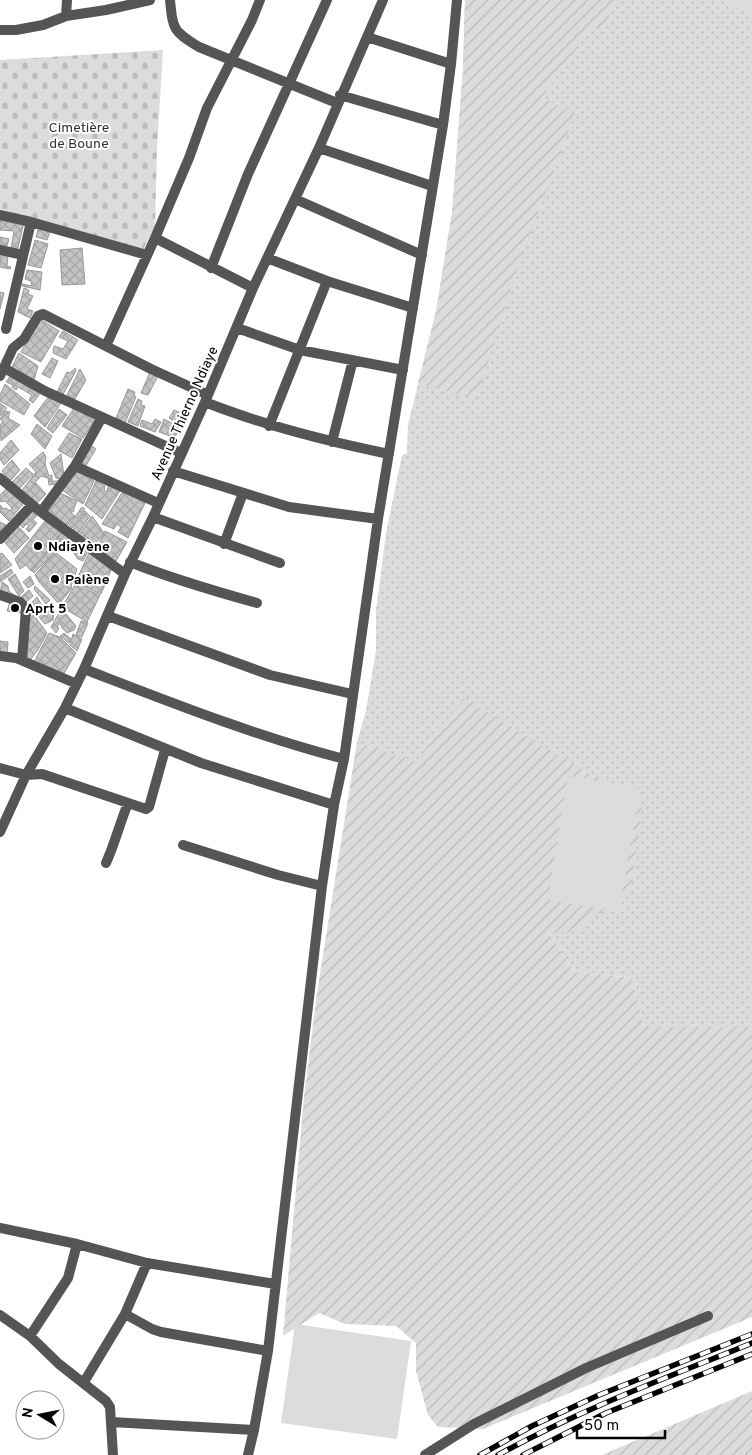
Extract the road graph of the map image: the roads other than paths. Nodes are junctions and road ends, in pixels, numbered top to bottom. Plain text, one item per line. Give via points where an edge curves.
1 (67, 0) edge
2 (150, 0) edge
3 (170, 0) edge
4 (260, 0) edge
5 (327, 0) edge
6 (383, 0) edge
7 (457, 0) edge
8 (134, 2) edge
9 (66, 16) junction
10 (0, 30) edge
11 (367, 36) junction
12 (230, 60) junction
13 (451, 64) junction
14 (291, 83) junction
15 (339, 99) junction
16 (443, 125) junction
17 (318, 148) junction
18 (432, 186) junction
19 (295, 199) junction
20 (0, 215) edge
21 (31, 222) junction
22 (155, 238) junction
23 (0, 250) edge
24 (23, 255) junction
25 (147, 255) junction
26 (422, 255) junction
27 (266, 258) junction
28 (211, 268) junction
29 (327, 280) junction
30 (253, 288) junction
31 (413, 308) junction
32 (3, 328) edge
33 (237, 328) junction
34 (24, 339) junction
35 (106, 346) junction
36 (300, 350) junction
37 (353, 360) junction
38 (403, 370) junction
39 (2, 372) edge
40 (206, 398) junction
41 (102, 417) junction
42 (269, 426) junction
43 (332, 442) junction
44 (181, 453) junction
45 (389, 454) junction
46 (75, 466) junction
47 (173, 471) junction
48 (0, 478) edge
49 (243, 493) junction
50 (158, 503) junction
51 (32, 505) junction
52 (41, 512) junction
53 (153, 517) junction
54 (378, 519) junction
55 (0, 539) edge
56 (224, 544) junction
57 (130, 562) junction
58 (280, 563) dead end
59 (124, 574) junction
60 (0, 595) edge
61 (257, 603) dead end
62 (108, 616) junction
63 (0, 656) edge
64 (22, 660) junction
65 (84, 670) junction
66 (77, 684) junction
67 (352, 694) junction
68 (65, 708) junction
69 (165, 750) junction
70 (344, 758) junction
71 (0, 768) edge
72 (26, 775) junction
73 (128, 803) junction
74 (334, 805) junction
75 (0, 832) edge
76 (183, 846) dead end
77 (106, 862) dead end
78 (322, 886) junction
79 (0, 1228) edge
80 (77, 1244) junction
81 (147, 1264) junction
82 (275, 1284) junction
83 (125, 1314) junction
84 (0, 1315) edge
85 (708, 1316) dead end
86 (30, 1336) junction
87 (268, 1351) junction
88 (84, 1382) junction
89 (111, 1422) junction
90 (254, 1430) junction
91 (113, 1455) edge
92 (248, 1455) edge
93 (425, 1455) edge

1 - 9 street
2 - 8 street
3 - 12 street via 177,32 199,47
4 - 12 street
5 - 14 street
6 - 11 street, Avenue Thierno Ndiaye
7 - 13 street
8 - 9 street
9 - 10 street via 43,25
11 - 13 street
11 - 15 street, Avenue Thierno Ndiaye
12 - 14 street
12 - 22 street via 207,108
13 - 16 street
14 - 15 street
14 - 28 street via 248,174
15 - 16 street
15 - 17 street, Avenue Thierno Ndiaye
16 - 18 street
17 - 18 street
17 - 19 street, Avenue Thierno Ndiaye
18 - 26 street
19 - 26 street
19 - 27 street, Avenue Thierno Ndiaye
20 - 21 street
21 - 24 street
21 - 25 street
22 - 25 street
22 - 28 street
23 - 24 street
24 - 32 street
25 - 35 street
26 - 31 street
27 - 29 street
27 - 30 street, Avenue Thierno Ndiaye
28 - 30 street
29 - 31 street
29 - 36 street
30 - 33 street, Avenue Thierno Ndiaye
31 - 38 street
32 - 34 street
33 - 36 street
33 - 40 street, Avenue Thierno Ndiaye
34 - 35 street via 38,316 43,314
34 - 39 street via 13,348
35 - 40 street
36 - 37 street
36 - 42 street
37 - 38 street
37 - 43 street
38 - 45 street
39 - 41 street
40 - 42 street
40 - 44 street, Avenue Thierno Ndiaye
41 - 44 street
41 - 46 street
42 - 43 street
43 - 45 street
44 - 47 street, Avenue Thierno Ndiaye
45 - 54 street
46 - 50 street
46 - 52 street
47 - 49 street
47 - 50 street, Avenue Thierno Ndiaye
48 - 51 street
49 - 54 street via 290,507
49 - 56 street
50 - 53 street, Avenue Thierno Ndiaye
51 - 52 street
51 - 55 street
52 - 59 street
53 - 56 street
53 - 57 street, Avenue Thierno Ndiaye
54 - 67 street
56 - 58 street
57 - 59 street, Avenue Thierno Ndiaye
57 - 61 street via 191,585
59 - 62 street, Avenue Thierno Ndiaye
60 - 64 street via 20,602 26,609
62 - 65 street, Avenue Thierno Ndiaye
62 - 67 street via 270,675
63 - 64 street
64 - 66 street
65 - 66 street, Avenue Thierno Ndiaye
65 - 70 street via 212,718
66 - 68 street, Avenue Thierno Ndiaye
67 - 70 street
68 - 69 street
68 - 72 street, Avenue Thierno Ndiaye
69 - 73 street via 149,807 146,809
69 - 74 street
70 - 74 street
71 - 72 street
72 - 73 street via 42,774
72 - 75 street, Avenue Thierno Ndiaye
73 - 77 street
74 - 78 street
76 - 78 street
78 - 82 street
79 - 80 street
80 - 81 street
80 - 86 street via 68,1278
81 - 82 street
81 - 83 street
82 - 87 street
83 - 87 street via 161,1332
83 - 88 street
84 - 86 street
85 - 93 street via 586,1368 474,1424
86 - 88 street via 59,1364
87 - 90 street
88 - 89 street via 106,1400
89 - 90 street
89 - 91 street
90 - 92 street

